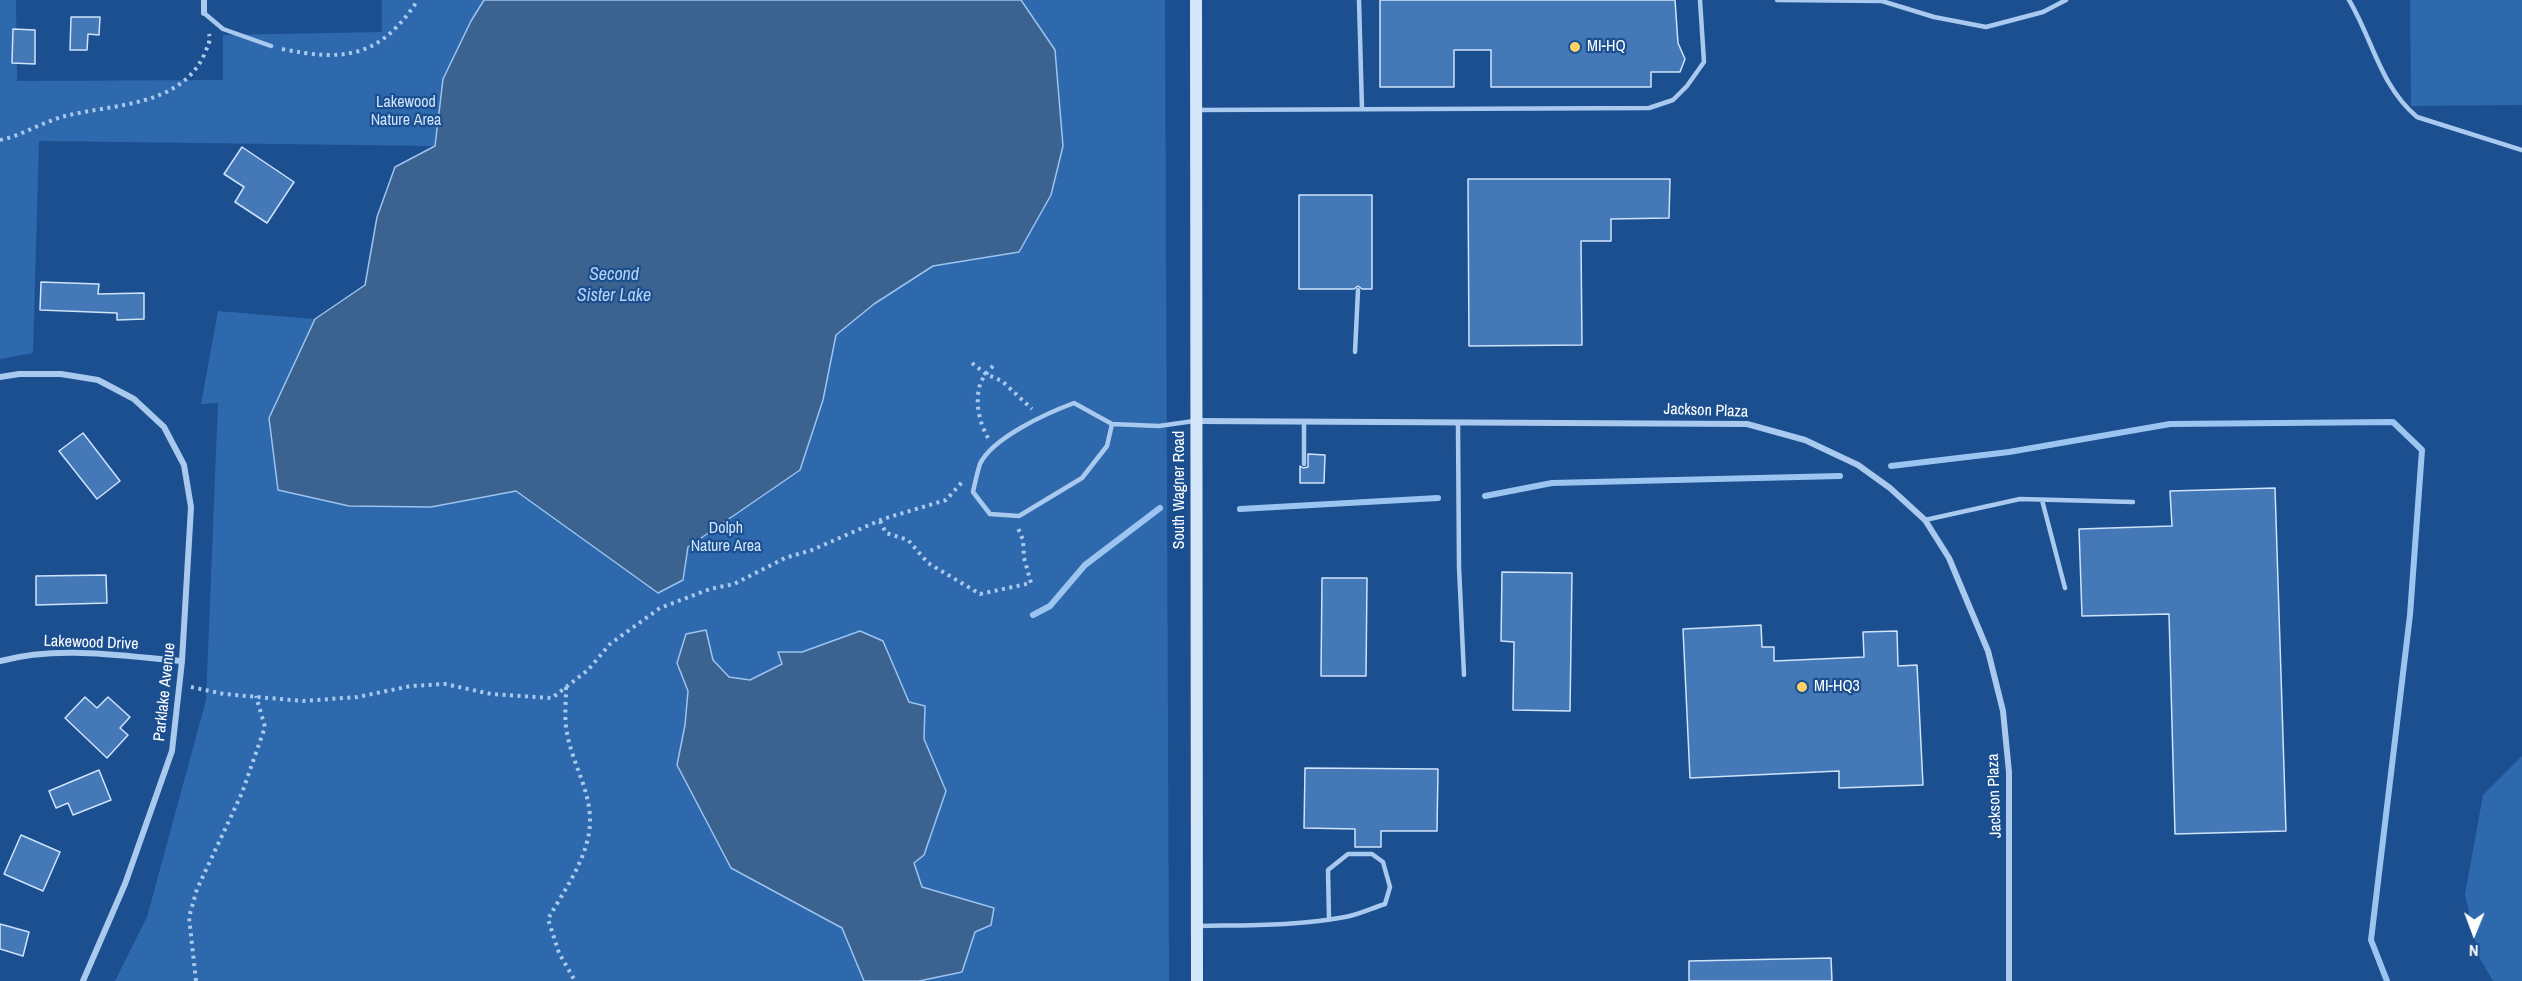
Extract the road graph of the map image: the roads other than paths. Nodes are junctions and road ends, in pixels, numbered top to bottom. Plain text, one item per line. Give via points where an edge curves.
1 (204, 0) edge
2 (1196, 0) edge
3 (1359, 0) edge
4 (1700, 0) edge
5 (1777, 0) edge
6 (2066, 0) edge
7 (2349, 0) edge
8 (1883, 1) edge
9 (204, 13) joint
10 (271, 46) road end
11 (1197, 110) junction
12 (1362, 110) junction
13 (2522, 150) edge
14 (1358, 290) dead end
15 (1355, 352) dead end
16 (0, 377) edge
17 (1197, 421) junction
18 (1304, 421) junction
19 (1112, 424) junction
20 (1458, 424) junction
21 (1304, 464) dead end
22 (2042, 500) junction
23 (2133, 502) dead end
24 (1925, 520) junction
25 (2065, 588) dead end
26 (0, 661) edge
27 (182, 661) junction
28 (1464, 675) dead end
29 (1329, 919) junction
30 (1197, 926) junction
31 (83, 981) edge
32 (1197, 981) edge
33 (2009, 981) edge

1 - 9 street
2 - 11 main road, South Wagner Road
3 - 12 lane
4 - 12 lane via 1704,62 1673,100 1649,108
5 - 8 lane
6 - 8 lane via 2043,12 1986,27 1934,17
7 - 13 lane via 2384,77 2403,105 2417,117
9 - 10 lane via 223,29
11 - 12 lane
11 - 17 main road, South Wagner Road
14 - 15 lane
16 - 27 street, Parklake Avenue via 61,374 98,380 140,404 164,427 184,465 191,507
17 - 18 street, Jackson Plaza
17 - 19 lane via 1159,426
17 - 30 main road, South Wagner Road
18 - 20 street, Jackson Plaza
18 - 21 lane
19 - 19 lane via 1107,447 1082,478 1019,516 990,514 973,492 981,463 993,447 1040,416 1074,403
20 - 24 street, Jackson Plaza via 1747,424 1805,440 1858,465
20 - 28 lane
22 - 23 lane
22 - 24 lane via 2020,499
22 - 25 lane
24 - 33 street, Jackson Plaza via 1967,597 1988,651 2003,711 2009,772
26 - 27 street, Lakewood Drive via 62,652
27 - 31 street, Parklake Avenue via 172,751 125,884
29 - 29 lane via 1385,904 1390,887 1383,862 1371,854 1348,854 1328,870
29 - 30 lane
30 - 32 main road, South Wagner Road

